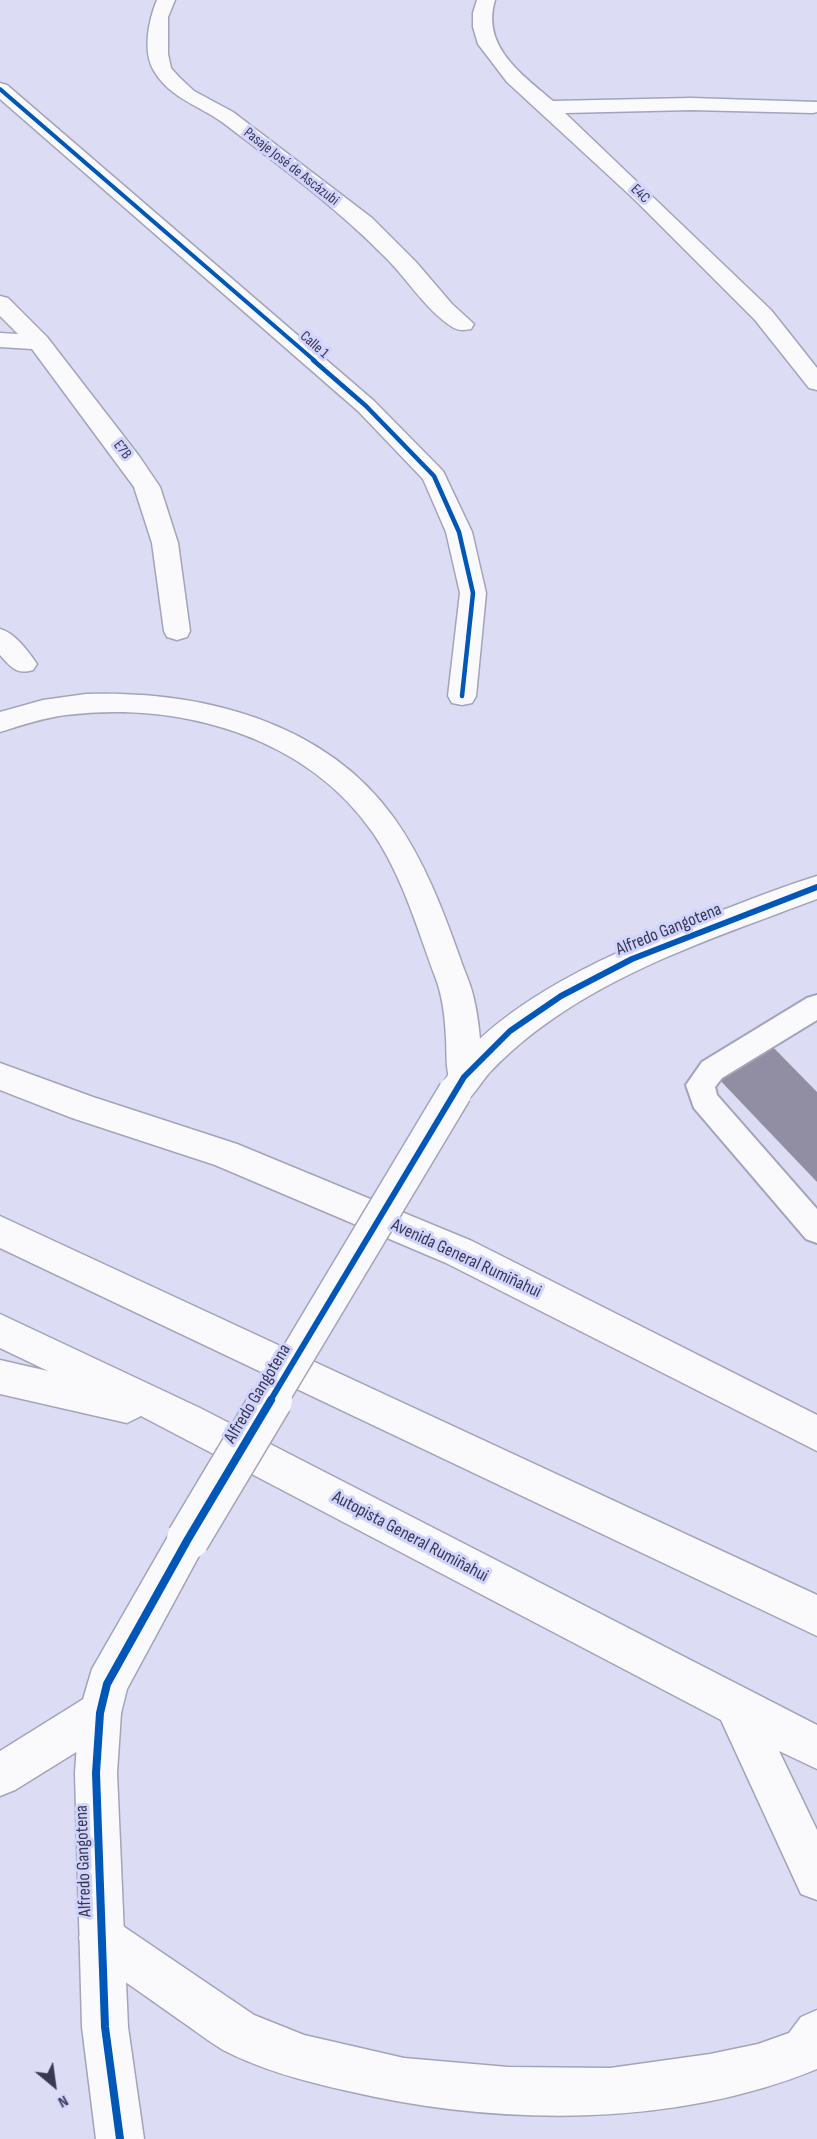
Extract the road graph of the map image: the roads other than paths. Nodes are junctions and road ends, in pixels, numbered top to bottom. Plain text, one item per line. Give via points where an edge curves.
1 (166, 0) edge
2 (486, 0) edge
3 (0, 89) edge
4 (548, 107) junction
5 (813, 107) dead end
6 (0, 303) edge
7 (463, 324) dead end
8 (0, 340) edge
9 (39, 342) junction
10 (817, 383) edge
11 (177, 631) dead end
12 (0, 638) edge
13 (22, 664) dead end
14 (462, 696) dead end
15 (0, 722) edge
16 (817, 887) edge
17 (817, 1006) edge
18 (0, 1076) edge
19 (459, 1085) junction
20 (817, 1230) edge
21 (0, 1231) edge
22 (0, 1330) edge
23 (0, 1377) edge
24 (187, 1420) junction
25 (817, 1434) edge
26 (817, 1616) edge
27 (737, 1708) junction
28 (100, 1713) junction
29 (817, 1748) edge
30 (0, 1775) edge
31 (817, 1878) edge
32 (102, 1938) junction
33 (817, 2033) edge
34 (120, 2139) edge

1 - 7 main road, Pasaje José de Ascázubi via 159,17 158,54 162,69 172,81 187,95 226,116 364,223 444,309
2 - 4 main road, E4C via 482,27 487,44 514,78
3 - 14 main road, Calle 1 via 366,406 434,476 459,532 473,593
4 - 5 main road
4 - 10 main road, E4C via 763,315
6 - 9 main road, E7B
8 - 9 main road
9 - 11 main road, E7B via 147,488 165,543
12 - 13 main road
15 - 19 main road via 40,710 95,702 147,703 216,716 275,736 315,757 346,782 383,825 428,911 458,995
16 - 19 main road, Alfredo Gangotena via 632,959 561,996 510,1031
17 - 20 lane via 712,1070 700,1085 704,1100
18 - 25 main road, Avenida General Rumiñahui via 225,1154 459,1252
19 - 28 main road, Alfredo Gangotena, bridge via 188,1539 107,1684
21 - 26 main road
22 - 24 main road, Autopista General Rumiñahui
23 - 24 main road
24 - 27 main road, Autopista General Rumiñahui
27 - 29 main road, Autopista General Rumiñahui
27 - 31 main road
28 - 30 main road
28 - 32 main road, Alfredo Gangotena via 96,1773
32 - 33 main road via 239,2033 304,2058 404,2081 508,2091 610,2092 758,2067 804,2051
32 - 34 main road, Alfredo Gangotena via 105,2027

